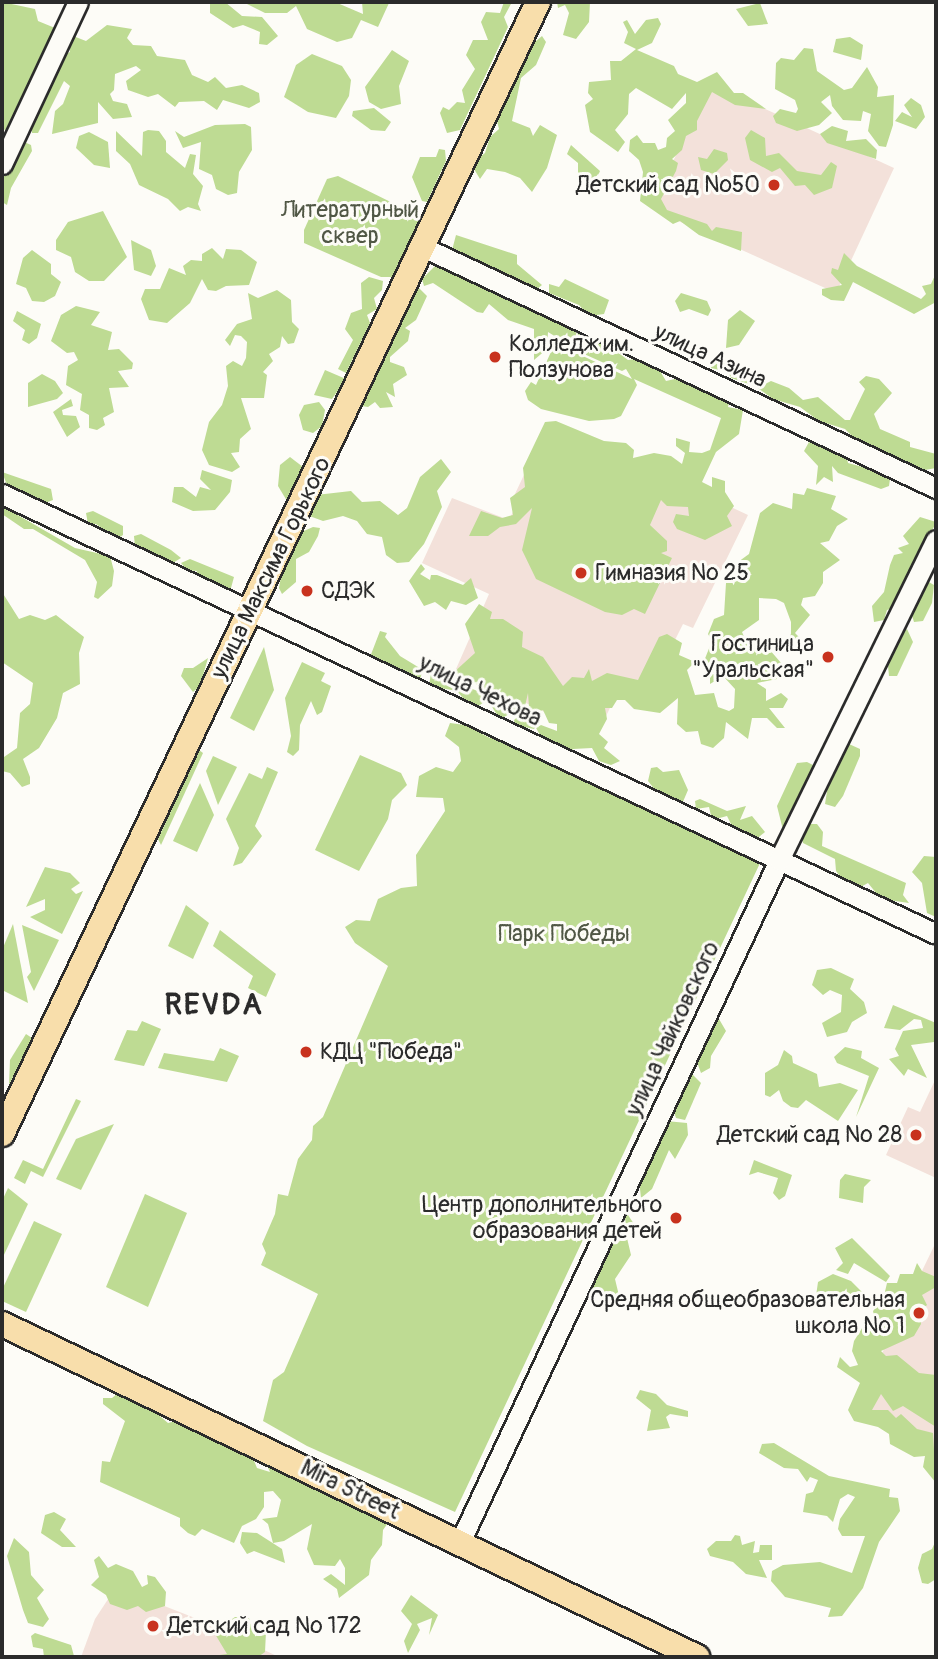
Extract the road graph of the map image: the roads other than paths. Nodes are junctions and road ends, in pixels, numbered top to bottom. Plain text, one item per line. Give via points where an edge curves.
1 (79, 2) edge
2 (538, 2) edge
3 (2, 164) edge
4 (425, 248) junction
5 (936, 488) edge
6 (2, 494) edge
7 (936, 540) edge
8 (251, 609) junction
9 (779, 860) junction
10 (936, 934) edge
11 (2, 1134) edge
12 (2, 1325) edge
13 (460, 1542) junction
14 (697, 1657) edge

1 - 3 street
2 - 4 main road, улица Максима Горького
4 - 5 street, улица Азина
4 - 8 main road, улица Максима Горького
6 - 8 street, улица Чехова
7 - 9 street, улица Чайковского
8 - 9 street, улица Чехова
8 - 11 main road, улица Максима Горького
9 - 10 street, улица Чехова
9 - 13 street, улица Чайковского
12 - 13 main road, Mira Street
13 - 14 main road, Mira Street

